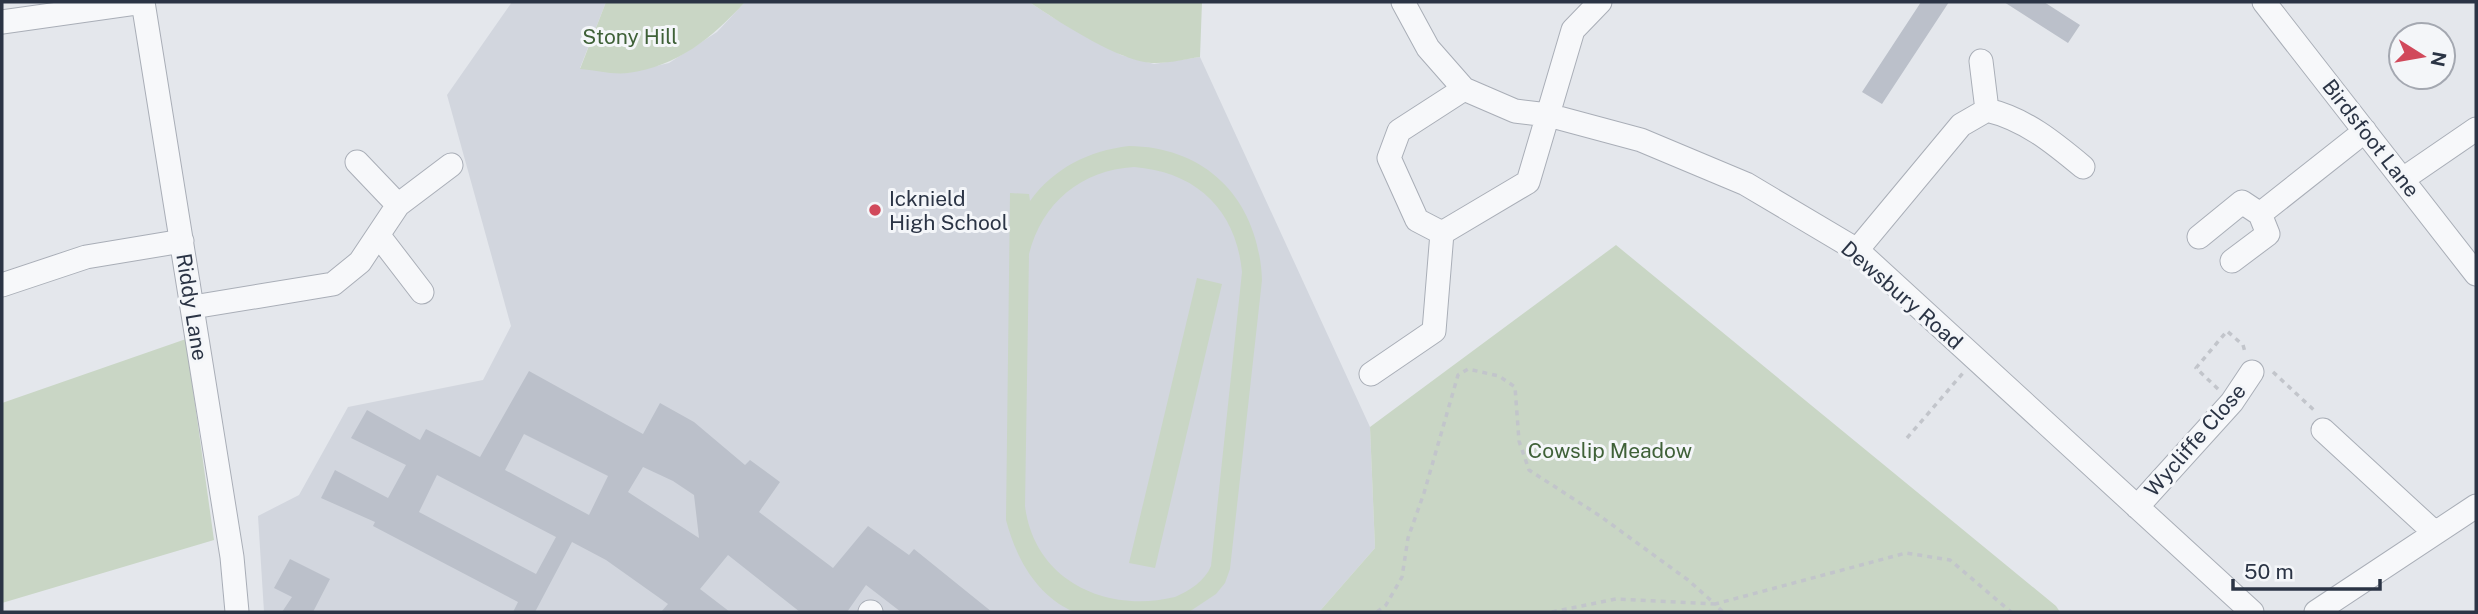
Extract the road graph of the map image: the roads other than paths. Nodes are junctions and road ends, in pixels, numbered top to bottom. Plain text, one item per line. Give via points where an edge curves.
1 (143, 2) edge
2 (1403, 2) edge
3 (1600, 2) edge
4 (2264, 2) edge
5 (2, 22) edge
6 (1981, 61) dead end
7 (1464, 89) junction
8 (1987, 110) junction
9 (1548, 115) junction
10 (2476, 130) edge
11 (2365, 131) junction
12 (357, 162) dead end
13 (451, 165) dead end
14 (2083, 167) dead end
15 (2403, 179) junction
16 (398, 205) junction
17 (2260, 214) junction
18 (1443, 233) junction
19 (379, 236) junction
20 (2199, 237) dead end
21 (182, 241) junction
22 (1857, 250) junction
23 (2232, 261) dead end
24 (2476, 274) edge
25 (2, 285) edge
26 (422, 292) dead end
27 (193, 307) junction
28 (2252, 372) dead end
29 (1371, 374) dead end
30 (2323, 430) dead end
31 (2476, 506) edge
32 (2137, 507) junction
33 (2435, 533) junction
34 (237, 612) edge
35 (2252, 612) edge
36 (2316, 612) edge

1 - 5 street
1 - 21 street, Riddy Lane
2 - 7 street, Dewsbury Road via 1429,48
3 - 9 street via 1573,30
4 - 11 street, Birdsfoot Lane
6 - 8 street
7 - 9 street, Dewsbury Road via 1515,111
7 - 18 street via 1399,131 1389,158 1417,220
8 - 14 street via 2044,135
8 - 22 street via 1961,125
9 - 18 street via 1528,182
9 - 22 street, Dewsbury Road via 1641,139 1746,184
10 - 15 street
11 - 15 street, Birdsfoot Lane
11 - 17 street
12 - 16 street
13 - 16 street
15 - 24 street, Birdsfoot Lane
16 - 19 street
17 - 20 street via 2242,202
17 - 23 street via 2268,234
18 - 29 street via 1434,331
19 - 26 street
19 - 27 street via 360,262 333,284
21 - 25 street via 86,257
21 - 27 street, Riddy Lane
22 - 32 street, Dewsbury Road
27 - 34 street, Riddy Lane
28 - 32 street, Wycliffe Close via 2232,402
30 - 33 street
31 - 33 street
32 - 35 street, Dewsbury Road
33 - 36 street

